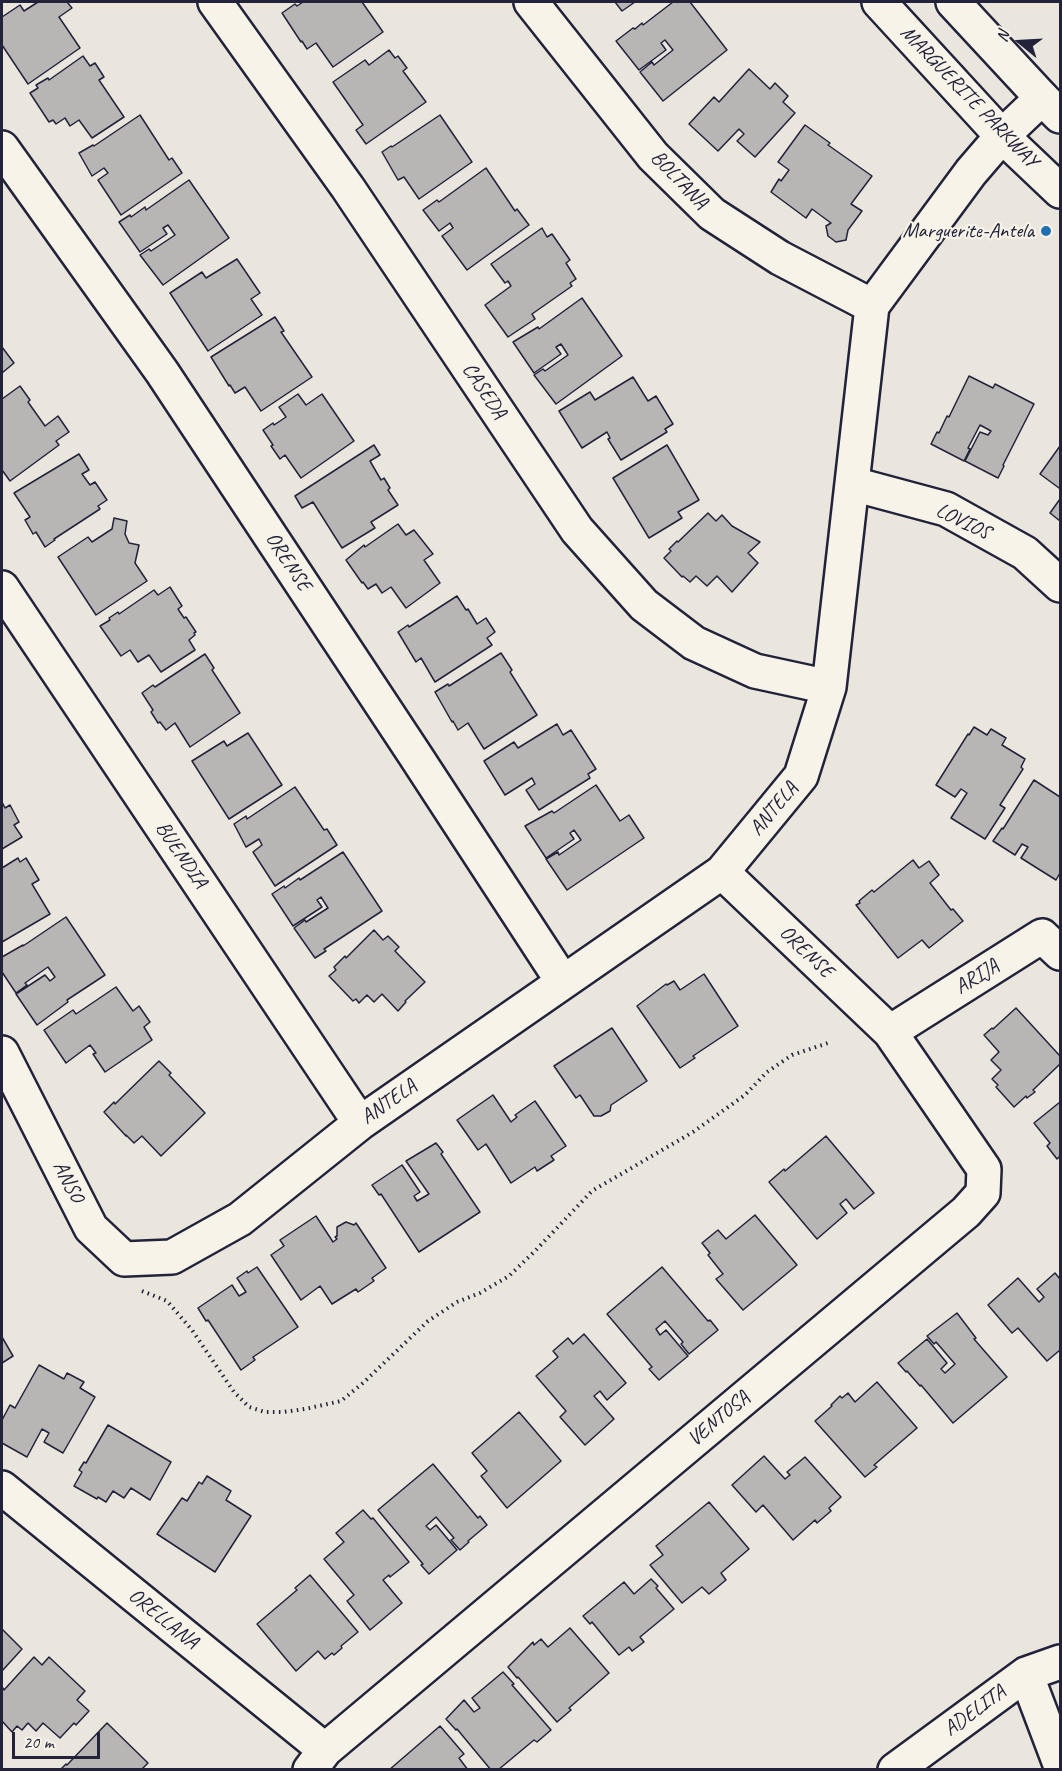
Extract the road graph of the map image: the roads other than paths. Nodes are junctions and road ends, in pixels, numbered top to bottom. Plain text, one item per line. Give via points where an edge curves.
1 (215, 2) edge
2 (531, 2) edge
3 (879, 2) edge
4 (952, 2) edge
5 (1051, 107) edge
6 (1002, 136) junction
7 (2, 148) edge
8 (1060, 191) edge
9 (873, 306) junction
10 (853, 484) junction
11 (1060, 585) edge
12 (2, 588) edge
13 (829, 687) junction
14 (722, 872) junction
15 (1060, 953) edge
16 (563, 982) junction
17 (890, 1032) junction
18 (2, 1053) edge
19 (360, 1123) junction
20 (172, 1257) joint
21 (2, 1488) edge
22 (1060, 1662) edge
23 (1026, 1674) junction
24 (318, 1760) edge
25 (1060, 1764) edge
26 (895, 1770) edge

1 - 13 street, CASEDA via 348,188 577,530 644,606 694,643 755,671
2 - 9 street, BOLTANA via 653,156 712,214 780,258
3 - 6 street, MARGUERITE PARKWAY
4 - 5 street
5 - 6 street, ANTELA
6 - 8 street, MARGUERITE PARKWAY
6 - 9 street, ANTELA
7 - 16 street, ORENSE via 162,372
9 - 10 street, ANTELA
10 - 11 street, LOVIOS via 946,509 1025,553
10 - 13 street, ANTELA
12 - 19 street, BUENDIA
13 - 14 street, ANTELA via 801,776
14 - 16 street, ANTELA
14 - 17 street, ORENSE
15 - 17 street, ARIJA via 1042,936
16 - 19 street, ANTELA
17 - 24 street, VENTOSA via 984,1169 982,1193 957,1220
18 - 20 street, ANSO via 91,1228 124,1259
19 - 20 street, ANTELA via 240,1219
21 - 24 street, ORELLANA
22 - 23 street, ADELITA
23 - 25 street
23 - 26 street, ADELITA

